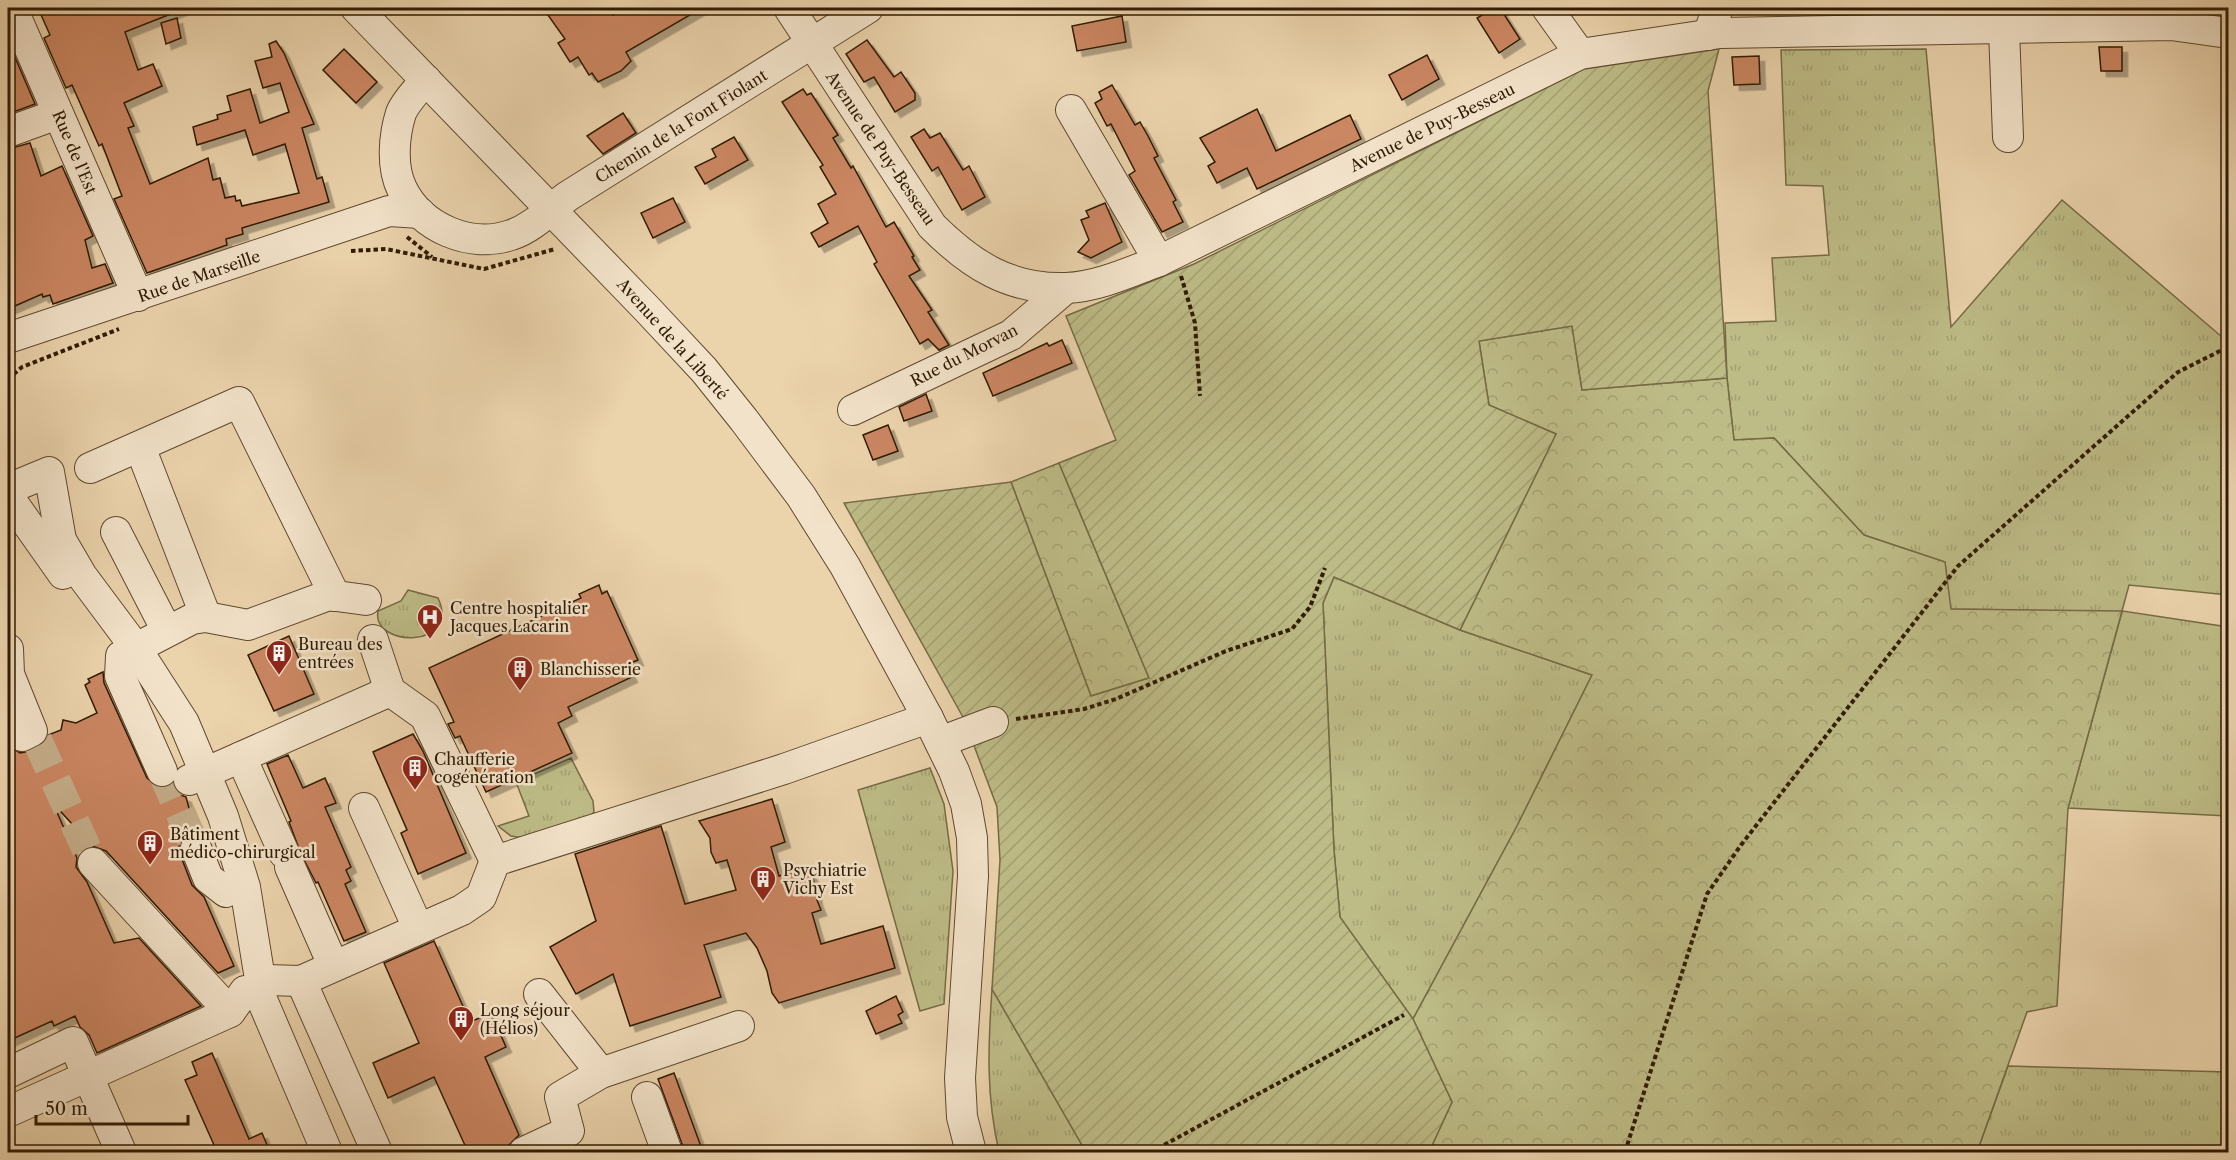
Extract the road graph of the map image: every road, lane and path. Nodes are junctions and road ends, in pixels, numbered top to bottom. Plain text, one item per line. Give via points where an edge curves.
1 (12, 8) edge
2 (356, 8) edge
3 (789, 8) edge
4 (868, 8) edge
5 (1547, 8) edge
6 (1713, 21) edge
7 (1994, 22) edge
8 (2229, 33) edge
9 (812, 43) junction
10 (1580, 54) junction
11 (426, 80) junction
12 (1071, 110) dead end
13 (58, 114) junction
14 (8, 132) edge
15 (2008, 137) dead end
16 (395, 200) junction
17 (550, 208) junction
18 (420, 213) joint
19 (575, 235) junction
20 (348, 251) dead end
21 (1159, 261) junction
22 (1066, 288) junction
23 (138, 296) junction
24 (125, 327) dead end
25 (8, 338) edge
26 (2229, 347) edge
27 (8, 379) edge
28 (1200, 396) dead end
29 (853, 410) dead end
30 (140, 447) junction
31 (90, 468) dead end
32 (8, 489) edge
33 (8, 496) edge
34 (116, 532) dead end
35 (1325, 568) dead end
36 (335, 596) junction
37 (366, 600) dead end
38 (206, 617) junction
39 (167, 631) junction
40 (373, 640) dead end
41 (8, 649) edge
42 (128, 652) junction
43 (390, 691) junction
44 (993, 722) joint
45 (934, 730) junction
46 (30, 736) tunnel mouth
47 (241, 757) junction
48 (185, 775) junction
49 (364, 808) dead end
50 (196, 848) tunnel mouth
51 (495, 861) junction
52 (93, 863) tunnel mouth
53 (226, 892) junction
54 (418, 928) junction
55 (333, 965) junction
56 (301, 981) junction
57 (251, 987) junction
58 (539, 994) dead end
59 (1404, 1016) dead end
60 (739, 1026) dead end
61 (8, 1072) edge
62 (601, 1073) junction
63 (88, 1076) junction
64 (647, 1097) dead end
65 (8, 1112) edge
66 (121, 1152) edge
67 (327, 1152) edge
68 (377, 1152) edge
69 (524, 1152) edge
70 (667, 1152) edge
71 (971, 1152) edge
72 (1151, 1152) edge
73 (1625, 1152) edge

1 - 13 street, Rue de l'Est
2 - 11 street, Avenue de la Liberté
3 - 9 street, Avenue de Puy-Besseau
4 - 9 street, Chemin de la Font Fiolant
5 - 10 street
6 - 7 street, Avenue de Puy-Besseau
6 - 10 street, Avenue de Puy-Besseau
7 - 8 street, Avenue de Puy-Besseau via 2171,25
7 - 15 street
9 - 17 street, Chemin de la Font Fiolant
9 - 22 street, Avenue de Puy-Besseau via 904,188 932,226 960,254 1019,283
10 - 21 street, Avenue de Puy-Besseau
11 - 16 street via 402,110 396,131
11 - 17 street, Avenue de la Liberté
12 - 21 street
13 - 14 street
13 - 23 street, Rue de l'Est
16 - 18 street, Rue de Marseille
16 - 23 street, Rue de Marseille
17 - 18 street, Chemin de la Font Fiolant via 513,235 488,240 452,235
17 - 19 street, Avenue de la Liberté
19 - 20 path via 561,247 484,269 386,249
19 - 45 street, Avenue de la Liberté via 704,370 801,496 845,566
21 - 22 street, Avenue de Puy-Besseau via 1113,279
21 - 28 path via 1173,267 1187,290 1196,323
22 - 29 street, Rue du Morvan via 1011,335
23 - 25 street, Rue de Marseille
24 - 27 path via 22,367
26 - 73 path via 2178,372 1958,566 1741,845 1707,894
30 - 31 street
30 - 36 street via 239,402
30 - 38 street
32 - 42 street via 49,472 61,540
33 - 42 street
34 - 39 street
35 - 44 path via 1310,607 1292,629 1226,651 1084,709
36 - 37 street
36 - 38 street via 306,602 248,626
38 - 39 street
39 - 42 street
40 - 43 street
41 - 46 street via 9,674
42 - 48 street via 184,723
42 - 48 street via 120,676
43 - 47 street
43 - 51 street via 425,716
44 - 45 street
45 - 51 street via 797,764
45 - 71 street, Avenue de la Liberté via 966,804 972,838 960,1078 962,1117
47 - 48 street
47 - 55 street
48 - 53 street via 207,820
48 - 57 street via 223,816 245,887
49 - 54 street
50 - 53 street via 208,878
51 - 54 street via 481,897 462,910
52 - 57 street
53 - 57 street
54 - 55 street
55 - 56 street
56 - 57 street
56 - 68 street
57 - 63 street
57 - 67 street
58 - 62 street
59 - 72 path
60 - 62 street
61 - 63 street via 73,1042
62 - 69 street via 560,1097 569,1131
63 - 65 street
63 - 66 street
64 - 70 street

